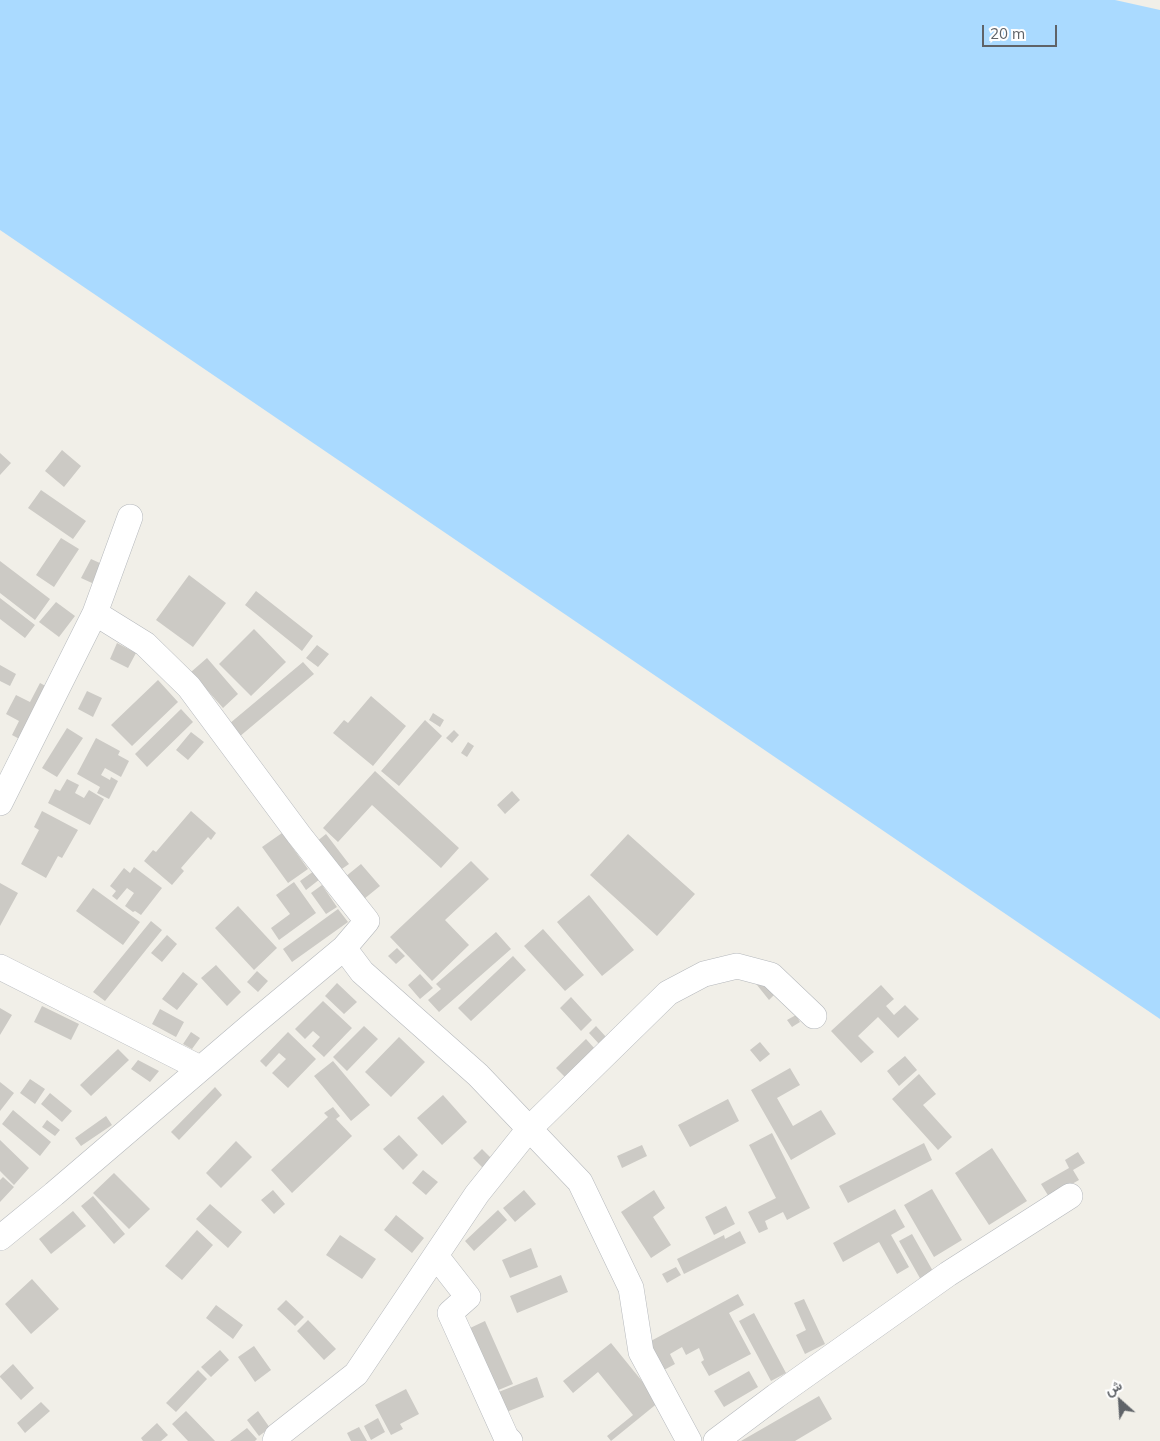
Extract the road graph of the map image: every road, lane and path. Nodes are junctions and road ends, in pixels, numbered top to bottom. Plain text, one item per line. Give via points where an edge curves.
1 (130, 517) dead end
2 (95, 613) junction
3 (0, 803) edge
4 (344, 948) junction
5 (0, 967) edge
6 (814, 1016) dead end
7 (200, 1068) junction
8 (530, 1129) junction
9 (1070, 1196) dead end
10 (0, 1238) edge
11 (436, 1256) junction
12 (275, 1441) edge
13 (510, 1441) edge
14 (688, 1441) edge
15 (716, 1441) edge

1 - 2 street
2 - 3 street
2 - 4 street via 145,644 189,687 367,921
4 - 7 street
4 - 8 street via 362,972 478,1075
5 - 7 street
6 - 8 street via 772,975 737,966 704,974 668,993
7 - 10 street
8 - 11 street via 477,1194
8 - 14 street via 580,1182 631,1288 641,1352
9 - 15 street via 948,1274
11 - 12 street via 356,1374 277,1436
11 - 13 street via 468,1297 450,1313

